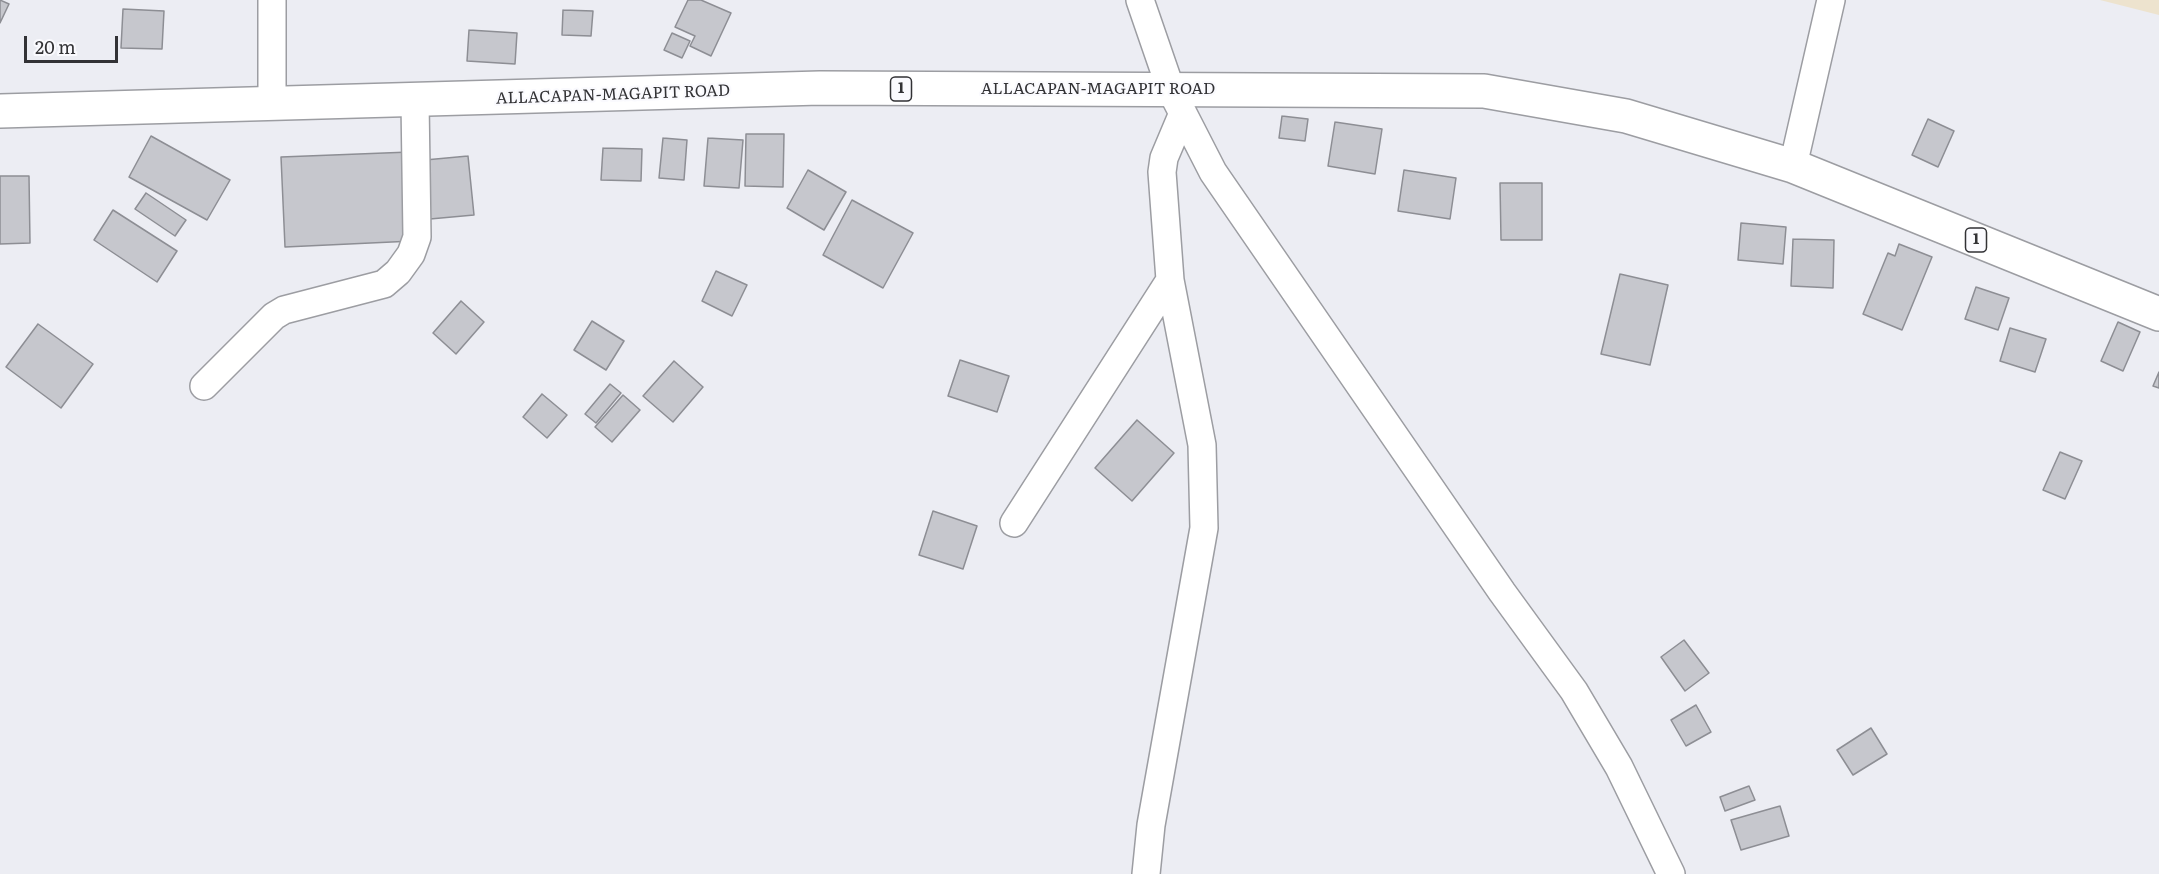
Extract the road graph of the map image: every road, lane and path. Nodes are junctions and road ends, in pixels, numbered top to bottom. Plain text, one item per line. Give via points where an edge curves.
1 (272, 0) edge
2 (1831, 0) edge
3 (1145, 6) edge
4 (415, 101) junction
5 (1177, 102) junction
6 (272, 104) junction
7 (0, 111) edge
8 (1793, 166) junction
9 (1170, 280) junction
10 (2159, 314) edge
11 (204, 386) dead end
12 (1014, 523) dead end
13 (1146, 874) edge
14 (1671, 874) edge

1 - 6 street
2 - 8 street
3 - 5 street
4 - 5 highway, ALLACAPAN-MAGAPIT ROAD / 1 via 820,88
4 - 6 highway, ALLACAPAN-MAGAPIT ROAD / 1
4 - 11 street via 417,237 398,272 384,284 284,310
5 - 8 highway, ALLACAPAN-MAGAPIT ROAD / 1 via 1484,90 1626,116
5 - 9 street via 1162,172
5 - 14 street via 1213,172 1574,691 1619,767
6 - 7 highway, ALLACAPAN-MAGAPIT ROAD / 1
8 - 10 highway, ALLACAPAN-MAGAPIT ROAD / 1
9 - 12 street
9 - 13 street via 1202,445 1204,528 1151,825

